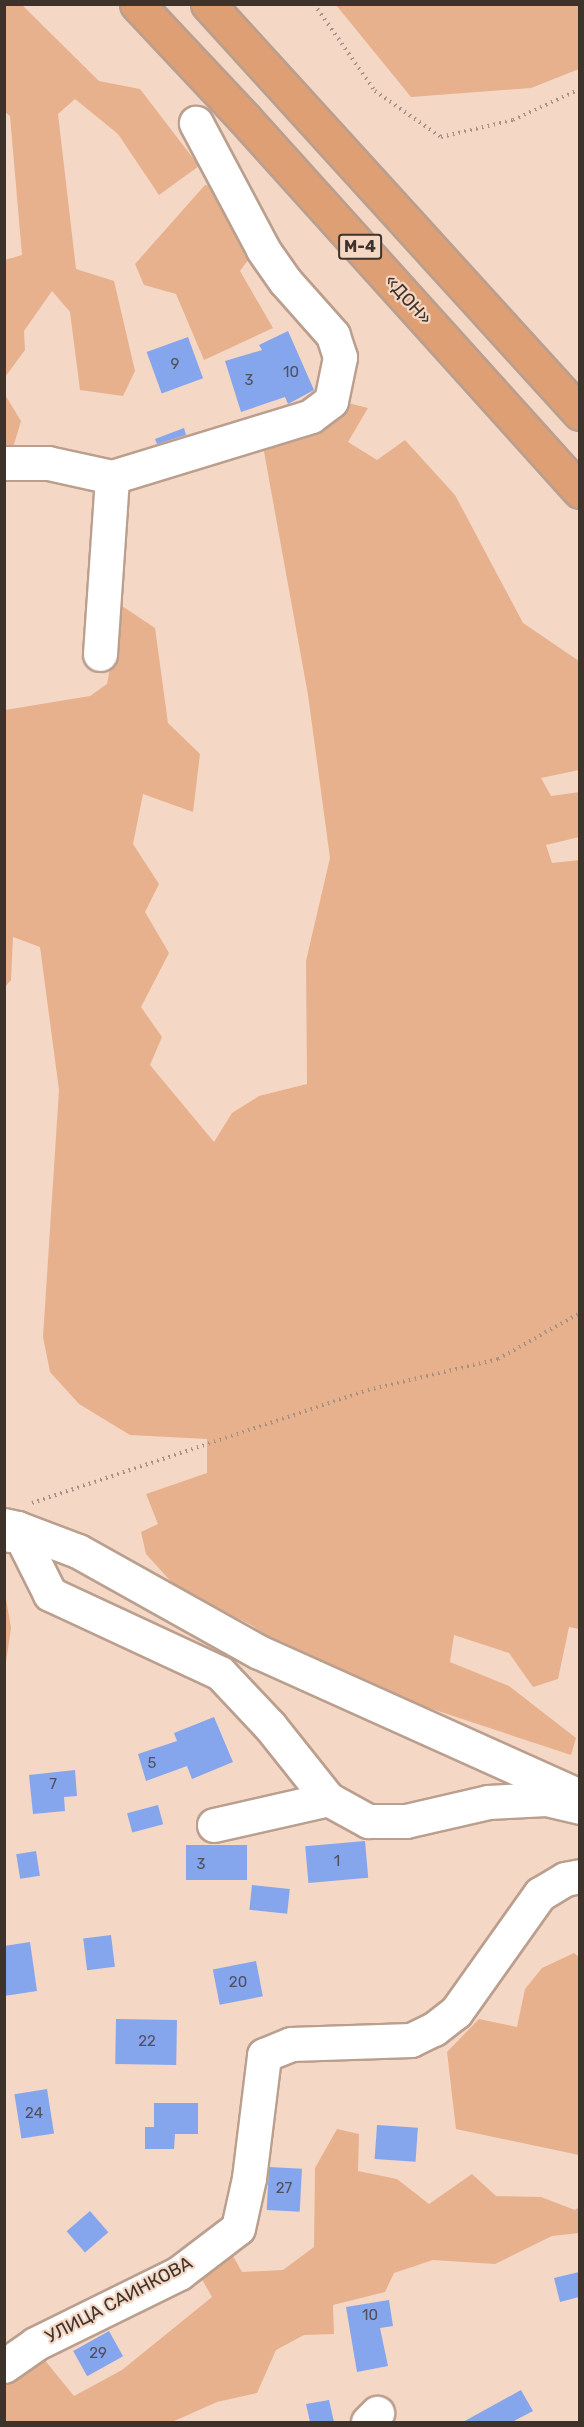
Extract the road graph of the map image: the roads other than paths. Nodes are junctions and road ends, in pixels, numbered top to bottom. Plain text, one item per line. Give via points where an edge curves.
1 (137, 4) edge
2 (208, 4) edge
3 (196, 123) dead end
4 (579, 413) edge
5 (4, 463) edge
6 (112, 477) junction
7 (579, 491) edge
8 (100, 654) dead end
9 (14, 1525) edge
10 (579, 1796) edge
11 (328, 1799) junction
12 (579, 1807) edge
13 (213, 1825) dead end
14 (579, 1876) edge
15 (4, 2366) edge

1 - 7 highway, «ДОН» / М-4 via 252,126
2 - 4 highway, М-4
3 - 6 street via 263,249 285,281 333,335 339,357 331,401 311,416
5 - 6 street via 48,463
6 - 8 street
9 - 10 street via 78,1551 259,1652
9 - 11 street via 50,1594 220,1673 270,1726
11 - 12 street via 368,1821 406,1821 488,1802 546,1799
11 - 13 street
14 - 15 street, УЛИЦА САИНКОВА via 565,1879 540,1894 456,2012 434,2029 411,2040 291,2044 264,2055 238,2228 179,2273 35,2344

